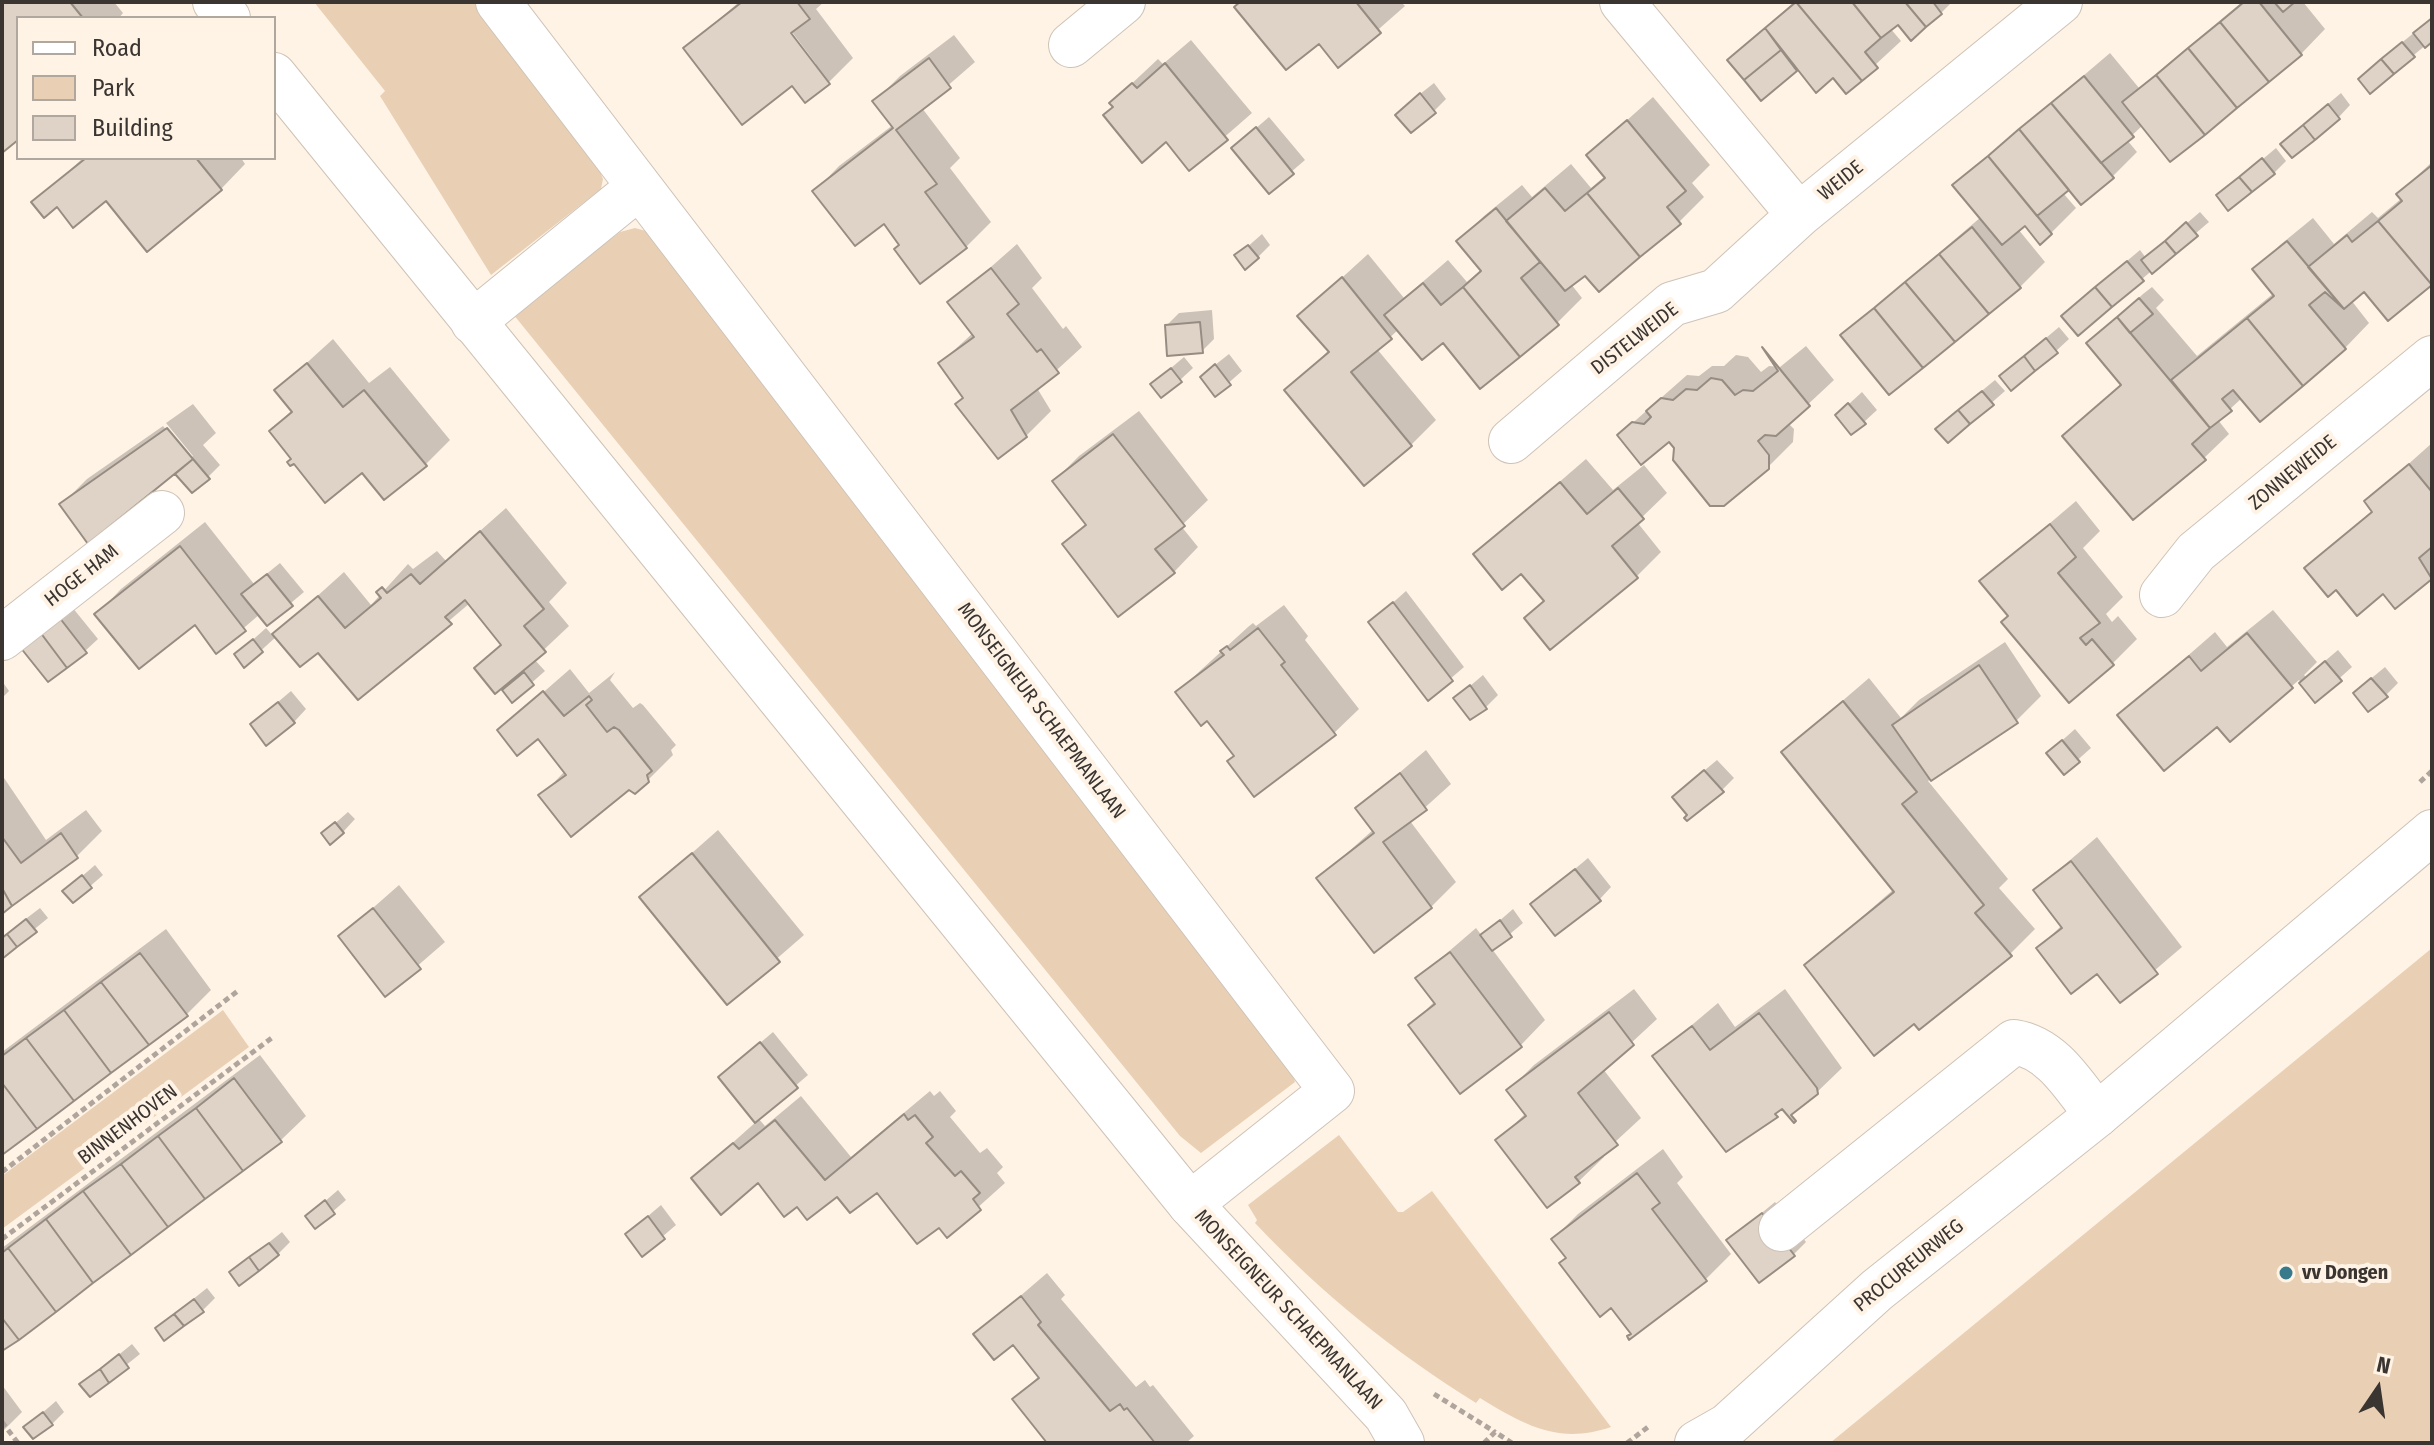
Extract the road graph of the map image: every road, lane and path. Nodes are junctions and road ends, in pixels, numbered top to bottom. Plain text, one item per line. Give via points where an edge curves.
1 (498, 2) edge
2 (1123, 2) edge
3 (1622, 2) edge
4 (2060, 2) edge
5 (1071, 45) dead end
6 (276, 77) edge
7 (639, 187) junction
8 (1799, 215) junction
9 (473, 322) junction
10 (2432, 358) edge
11 (1511, 441) dead end
12 (162, 513) dead end
13 (2162, 595) dead end
14 (2, 638) edge
15 (2432, 832) edge
16 (239, 990) dead end
17 (273, 1037) dead end
18 (2097, 1115) junction
19 (2, 1172) edge
20 (1190, 1204) junction
21 (1781, 1229) dead end
22 (2, 1239) edge
23 (2, 1422) edge
24 (1394, 1429) edge
25 (1714, 1437) edge
26 (18, 1443) edge
27 (1429, 1443) edge
28 (1484, 1443) edge
29 (1512, 1443) edge

1 - 7 street, MONSEIGNEUR SCHAEPMANLAAN
2 - 5 street
3 - 8 street, WEIDE
4 - 8 street, WEIDE
6 - 9 street, MONSEIGNEUR SCHAEPMANLAAN
7 - 9 street
7 - 20 street, MONSEIGNEUR SCHAEPMANLAAN via 1332,1091
8 - 11 street, DISTELWEIDE via 1716,291 1672,304
9 - 20 street, MONSEIGNEUR SCHAEPMANLAAN
10 - 13 street, ZONNEWEIDE via 2196,552
12 - 14 street, HOGE HAM
15 - 18 street, PROCUREURWEG
16 - 19 path, BINNENHOVEN
17 - 22 path, BINNENHOVEN
18 - 21 street via 2035,1045 2014,1042
18 - 25 street, PROCUREURWEG via 1877,1290
20 - 24 street, MONSEIGNEUR SCHAEPMANLAAN
23 - 26 path
24 - 27 street, MONSEIGNEUR SCHAEPMANLAAN
28 - 29 path via 1495,1432

